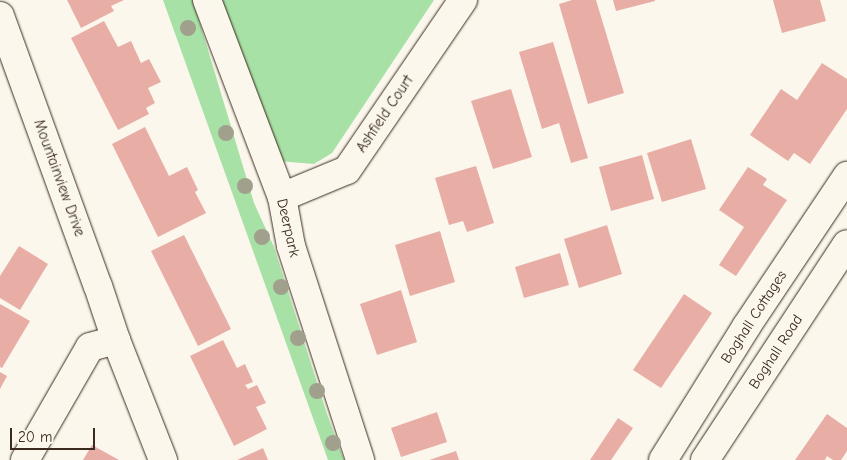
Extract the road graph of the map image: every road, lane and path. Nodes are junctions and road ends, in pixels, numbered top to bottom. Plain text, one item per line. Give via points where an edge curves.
1 (207, 0) edge
2 (462, 0) edge
3 (0, 16) edge
4 (846, 181) edge
5 (282, 197) junction
6 (847, 244) edge
7 (116, 340) junction
8 (669, 458) edge
9 (25, 460) edge
10 (163, 460) edge
11 (360, 460) edge
12 (705, 460) edge

1 - 5 street, Deerpark
2 - 5 street, Ashfield Court via 348,170
3 - 7 street, Mountainview Drive
4 - 8 street, Boghall Cottages via 746,327
5 - 11 street, Deerpark via 291,246
6 - 12 street, Boghall Road
7 - 9 street via 90,347
7 - 10 street, Mountainview Drive

